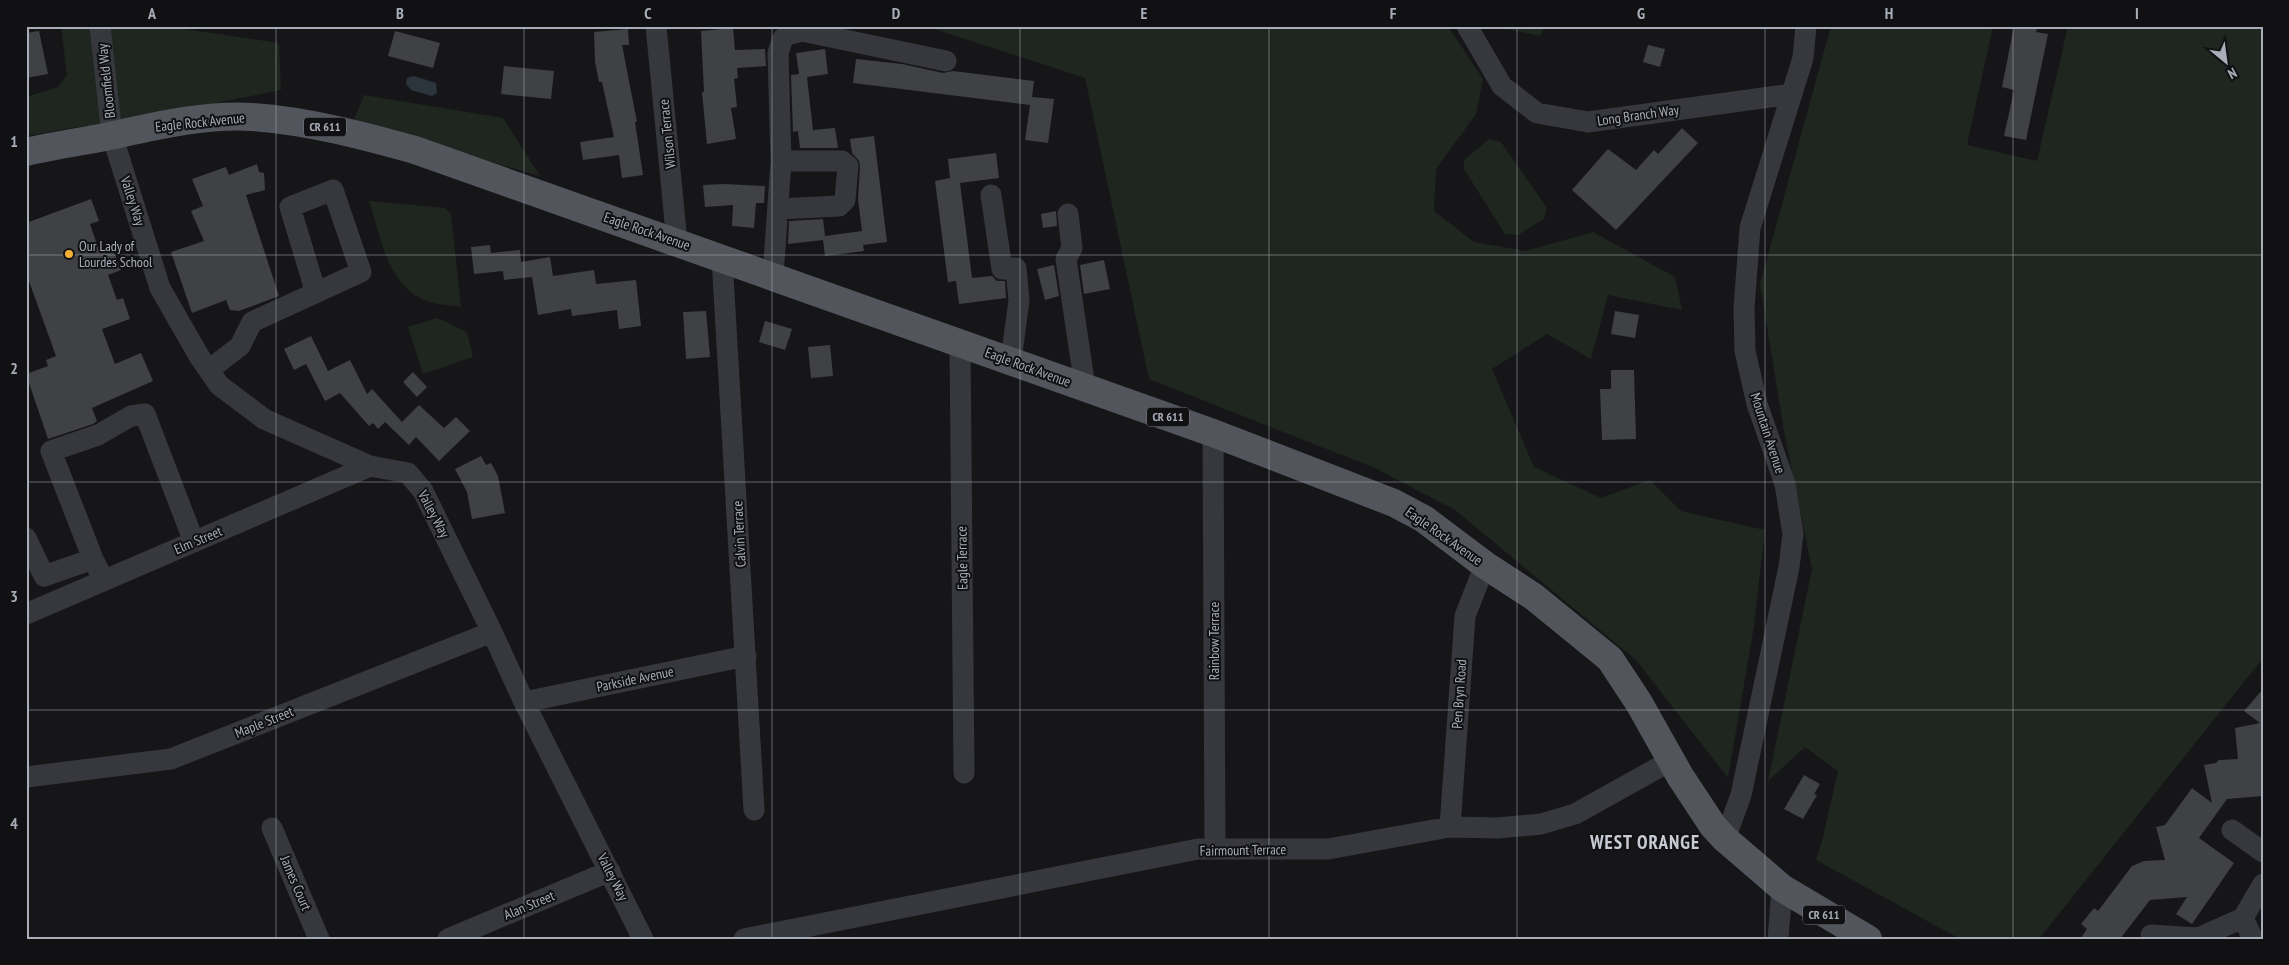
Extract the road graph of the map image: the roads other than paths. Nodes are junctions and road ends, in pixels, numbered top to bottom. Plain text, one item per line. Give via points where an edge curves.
1 (100, 26) edge
2 (656, 26) edge
3 (1467, 26) edge
4 (1806, 26) edge
5 (946, 61) dead end
6 (1792, 94) junction
7 (112, 135) junction
8 (26, 152) edge
9 (781, 161) junction
10 (992, 195) dead end
11 (778, 209) junction
12 (1068, 214) dead end
13 (677, 242) junction
14 (722, 258) junction
15 (773, 276) junction
16 (316, 293) junction
17 (960, 343) junction
18 (1011, 361) junction
19 (209, 370) junction
20 (1085, 387) junction
21 (1213, 433) junction
22 (370, 466) junction
23 (26, 538) edge
24 (194, 542) junction
25 (93, 559) junction
26 (1485, 565) junction
27 (104, 580) junction
28 (26, 614) edge
29 (492, 632) junction
30 (746, 656) junction
31 (524, 702) junction
32 (1672, 760) junction
33 (964, 773) dead end
34 (26, 777) edge
35 (754, 810) dead end
36 (1450, 826) junction
37 (272, 828) dead end
38 (2232, 830) dead end
39 (1725, 839) junction
40 (1215, 848) junction
41 (2263, 852) edge
42 (610, 871) junction
43 (2263, 884) edge
44 (1782, 888) junction
45 (2243, 918) junction
46 (2151, 935) dead end
47 (319, 939) edge
48 (448, 939) edge
49 (643, 939) edge
50 (744, 939) edge
51 (1778, 939) edge
52 (1868, 939) edge
53 (2253, 939) edge

1 - 7 street, Bloomfield Way
2 - 13 street, Wilson Terrace
3 - 6 street, Long Branch Way via 1502,86 1537,113 1588,122
4 - 6 street, Mountain Avenue via 1803,58
5 - 9 street via 802,31 782,38 778,53
6 - 39 street, Mountain Avenue via 1750,228 1744,308 1745,351 1758,404 1785,484 1794,534 1744,783
7 - 8 main road, Eagle Rock Avenue / CR 611
7 - 13 main road, Eagle Rock Avenue / CR 611 via 218,118 250,117 318,125 415,150
7 - 19 street, Valley Way via 160,288
9 - 11 street
9 - 11 street via 842,161 848,166 845,200 839,206
10 - 18 street via 1002,269 1016,268 1019,300
11 - 15 street
12 - 20 street via 1072,248 1066,259
13 - 14 main road, Eagle Rock Avenue / CR 611
14 - 15 main road, Eagle Rock Avenue / CR 611
14 - 30 street, Calvin Terrace
15 - 17 main road, Eagle Rock Avenue / CR 611
16 - 16 street via 361,272 333,190 290,207
16 - 19 street via 252,322 240,346
17 - 18 main road, Eagle Rock Avenue / CR 611
17 - 33 street, Eagle Terrace
18 - 20 main road, Eagle Rock Avenue / CR 611
19 - 22 street, Valley Way via 219,385 264,419
20 - 21 main road, Eagle Rock Avenue / CR 611
21 - 26 main road, Eagle Rock Avenue / CR 611 via 1394,503 1424,519
21 - 40 street, Rainbow Terrace
22 - 24 street, Elm Street
22 - 29 street, Valley Way via 408,473 423,491
23 - 25 street via 44,576
24 - 25 street via 145,414 131,416 98,435 51,451
24 - 27 street, Elm Street
25 - 27 street
26 - 32 main road, Eagle Rock Avenue / CR 611 via 1534,597 1610,659
26 - 36 street, Pen Bryn Road via 1465,616
27 - 28 street, Elm Street
29 - 31 street, Valley Way
29 - 34 street, Maple Street via 171,759
30 - 31 street, Parkside Avenue
30 - 35 street, Calvin Terrace
31 - 42 street, Valley Way
32 - 36 street, Fairmount Terrace via 1575,814 1541,824 1498,828
32 - 39 main road, Eagle Rock Avenue / CR 611 via 1705,815
36 - 40 street, Fairmount Terrace via 1328,849
37 - 47 street, James Court
38 - 41 street
39 - 44 main road, Eagle Rock Avenue / CR 611
40 - 50 street, Fairmount Terrace
42 - 48 street, Alan Street
42 - 49 street, Valley Way
43 - 45 street
44 - 51 street
44 - 52 main road, Eagle Rock Avenue / CR 611
45 - 46 street via 2198,938
45 - 53 street

